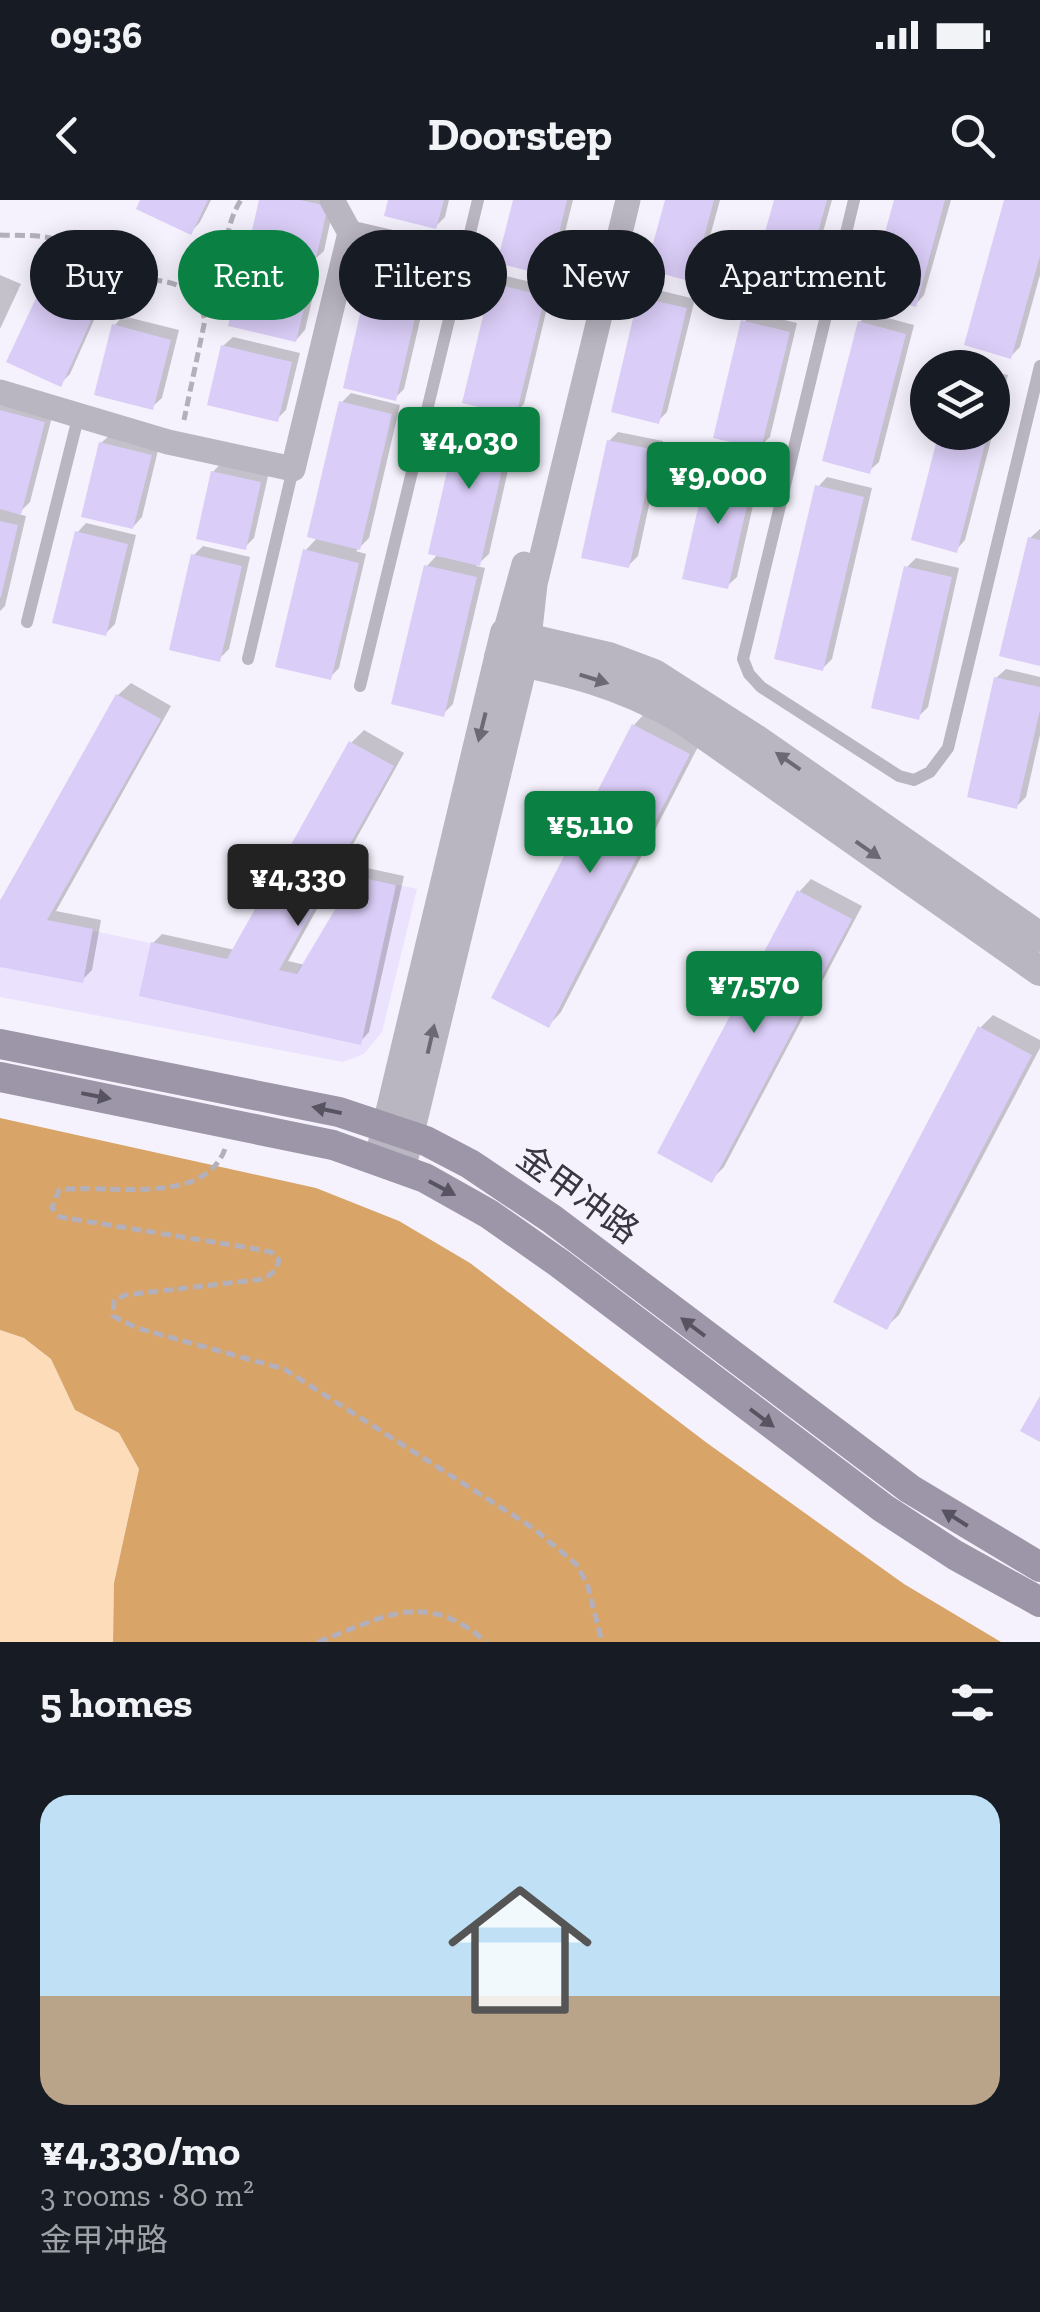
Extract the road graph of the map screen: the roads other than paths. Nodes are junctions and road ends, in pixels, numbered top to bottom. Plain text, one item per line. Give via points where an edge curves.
1 (332, 200) edge
2 (478, 200) edge
3 (613, 200) edge
4 (628, 200) edge
5 (854, 200) edge
6 (349, 230) edge
7 (471, 230) edge
8 (339, 278) edge
9 (449, 320) edge
10 (1040, 366) edge
11 (0, 392) edge
12 (78, 418) junction
13 (293, 469) junction
14 (28, 622) dead end
15 (514, 647) junction
16 (248, 658) dead end
17 (360, 686) dead end
18 (1040, 938) edge
19 (1040, 970) edge
20 (0, 1044) edge
21 (0, 1077) edge
22 (398, 1130) junction
23 (390, 1164) junction
24 (1040, 1567) edge
25 (1040, 1602) edge

1 - 6 street
2 - 7 lane
3 - 15 street via 520,584
4 - 15 street
5 - 10 lane via 743,659 762,688 899,776 914,780 930,772 948,748
8 - 13 street
9 - 17 lane
11 - 12 street
12 - 13 street
12 - 14 lane
13 - 16 lane
18 -> 15 street via 654,674 609,657
15 -> 19 street via 640,695 682,719
15 - 22 street
22 -> 20 main road, 金甲冲路
21 -> 23 main road, 金甲冲路 via 333,1145
22 - 23 street
24 -> 22 main road, 金甲冲路 via 910,1489 502,1184
23 -> 25 main road, 金甲冲路 via 489,1214 884,1508

